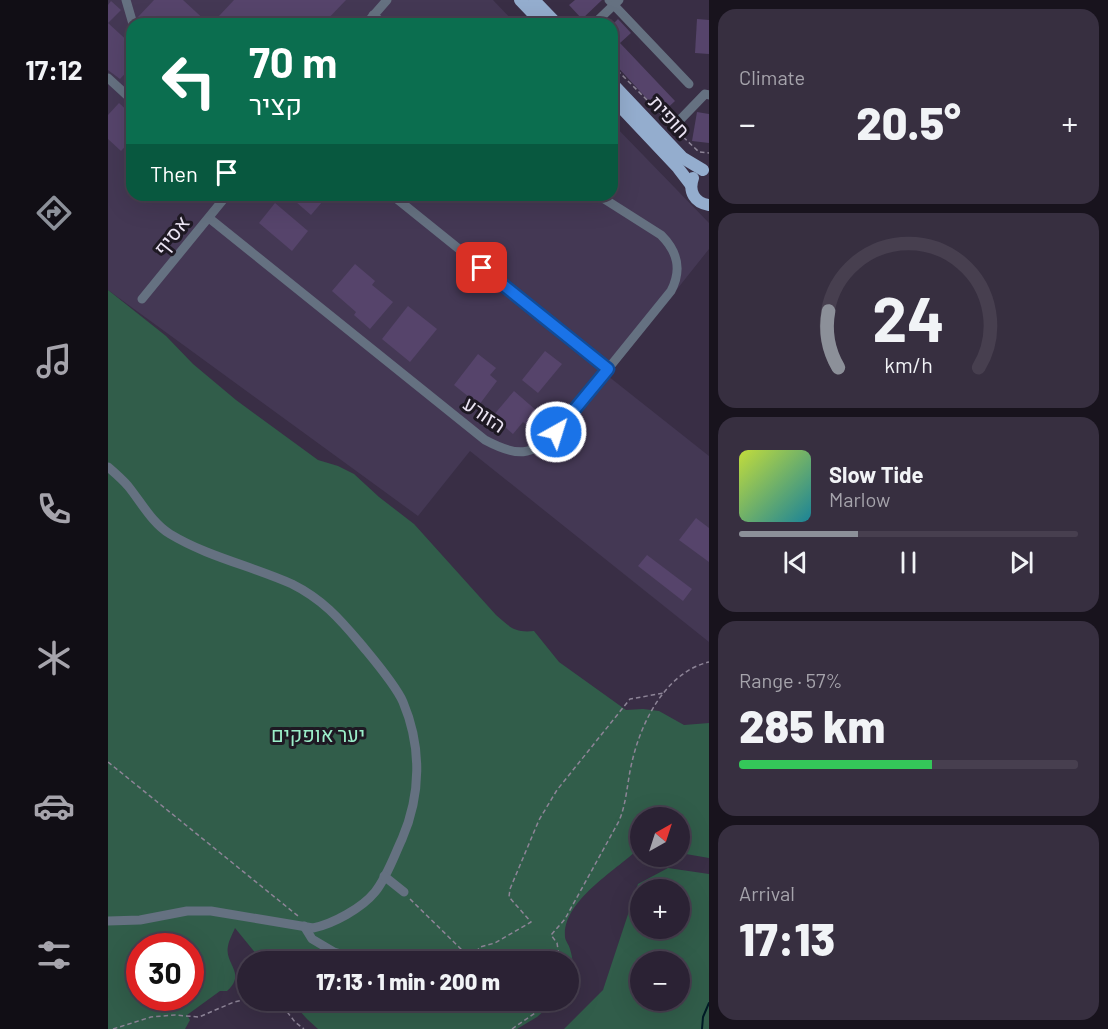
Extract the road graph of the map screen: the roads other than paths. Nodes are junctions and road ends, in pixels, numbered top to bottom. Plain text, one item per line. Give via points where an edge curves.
1 (126, 0) edge
2 (387, 0) edge
3 (520, 0) edge
4 (534, 0) edge
5 (614, 2) edge
6 (374, 15) junction
7 (131, 18) edge
8 (371, 18) edge
9 (377, 18) edge
10 (537, 18) edge
11 (551, 18) edge
12 (599, 18) edge
13 (108, 78) edge
14 (689, 84) dead end
15 (618, 89) edge
16 (126, 94) edge
17 (709, 95) edge
18 (618, 104) edge
19 (677, 123) dead end
20 (706, 170) edge
21 (691, 185) junction
22 (222, 201) edge
23 (399, 201) edge
24 (607, 201) edge
25 (709, 205) edge
26 (209, 218) junction
27 (142, 299) dead end
28 (608, 369) junction
29 (108, 467) edge
30 (384, 876) junction
31 (404, 892) road end
32 (108, 921) edge
33 (308, 927) junction
34 (332, 951) edge

1 - 7 street
2 - 6 street
3 - 10 main road
4 - 11 main road
5 - 12 street
5 - 14 street
6 - 8 street
6 - 9 street
13 - 16 street
15 - 20 main road, חופית via 683,158
17 - 19 street via 705,94
18 - 21 main road, חופית
20 - 21 main road via 695,176
21 - 25 main road, חופית via 697,201
22 - 26 street, אסיף
23 - 28 street
24 - 28 street, הזורע via 661,235 678,260 671,291
26 - 27 street, אסיף
26 - 28 street, הזורע via 498,447 521,452 541,447
29 - 30 street via 158,526 169,533 220,558 292,585 328,606 403,701 418,752 416,796 410,820
30 - 31 street
30 - 33 street via 365,902 326,925
32 - 33 street via 211,911
33 - 34 street via 312,939

